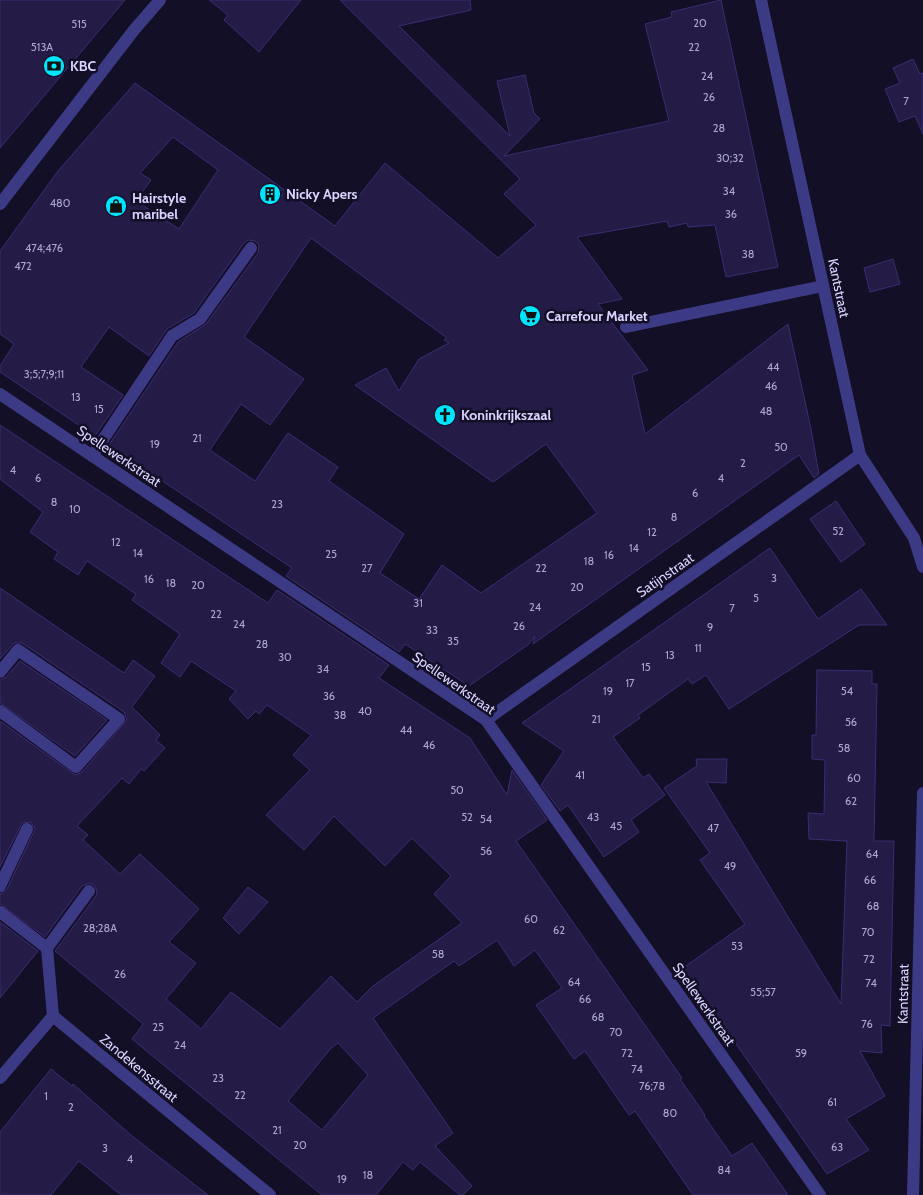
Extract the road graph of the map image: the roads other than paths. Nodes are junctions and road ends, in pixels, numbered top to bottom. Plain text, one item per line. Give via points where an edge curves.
1 (160, 0) edge
2 (762, 0) edge
3 (0, 204) edge
4 (251, 248) dead end
5 (823, 286) junction
6 (626, 327) dead end
7 (0, 394) edge
8 (860, 455) junction
9 (92, 456) junction
10 (923, 568) edge
11 (0, 672) edge
12 (0, 710) edge
13 (486, 720) junction
14 (923, 793) edge
15 (27, 829) dead end
16 (922, 851) edge
17 (0, 886) edge
18 (89, 890) dead end
19 (0, 912) edge
20 (47, 948) junction
21 (53, 1016) junction
22 (0, 1078) edge
23 (270, 1195) edge
24 (820, 1195) edge
25 (913, 1195) edge

1 - 3 street
2 - 5 street, Kantstraat
4 - 9 street via 200,319 172,336
5 - 6 street
5 - 8 street, Kantstraat
7 - 9 street, Spellewerkstraat
8 - 10 street, Kantstraat via 914,538
8 - 13 street, Satijnstraat
9 - 13 street, Spellewerkstraat
11 - 12 street via 18,650 118,719 76,767
13 - 24 street, Spellewerkstraat
14 - 16 street, Kantstraat
15 - 17 street
16 - 25 street, Kantstraat
18 - 20 street
19 - 20 street
20 - 21 street
21 - 22 street
21 - 23 street, Zandekensstraat

